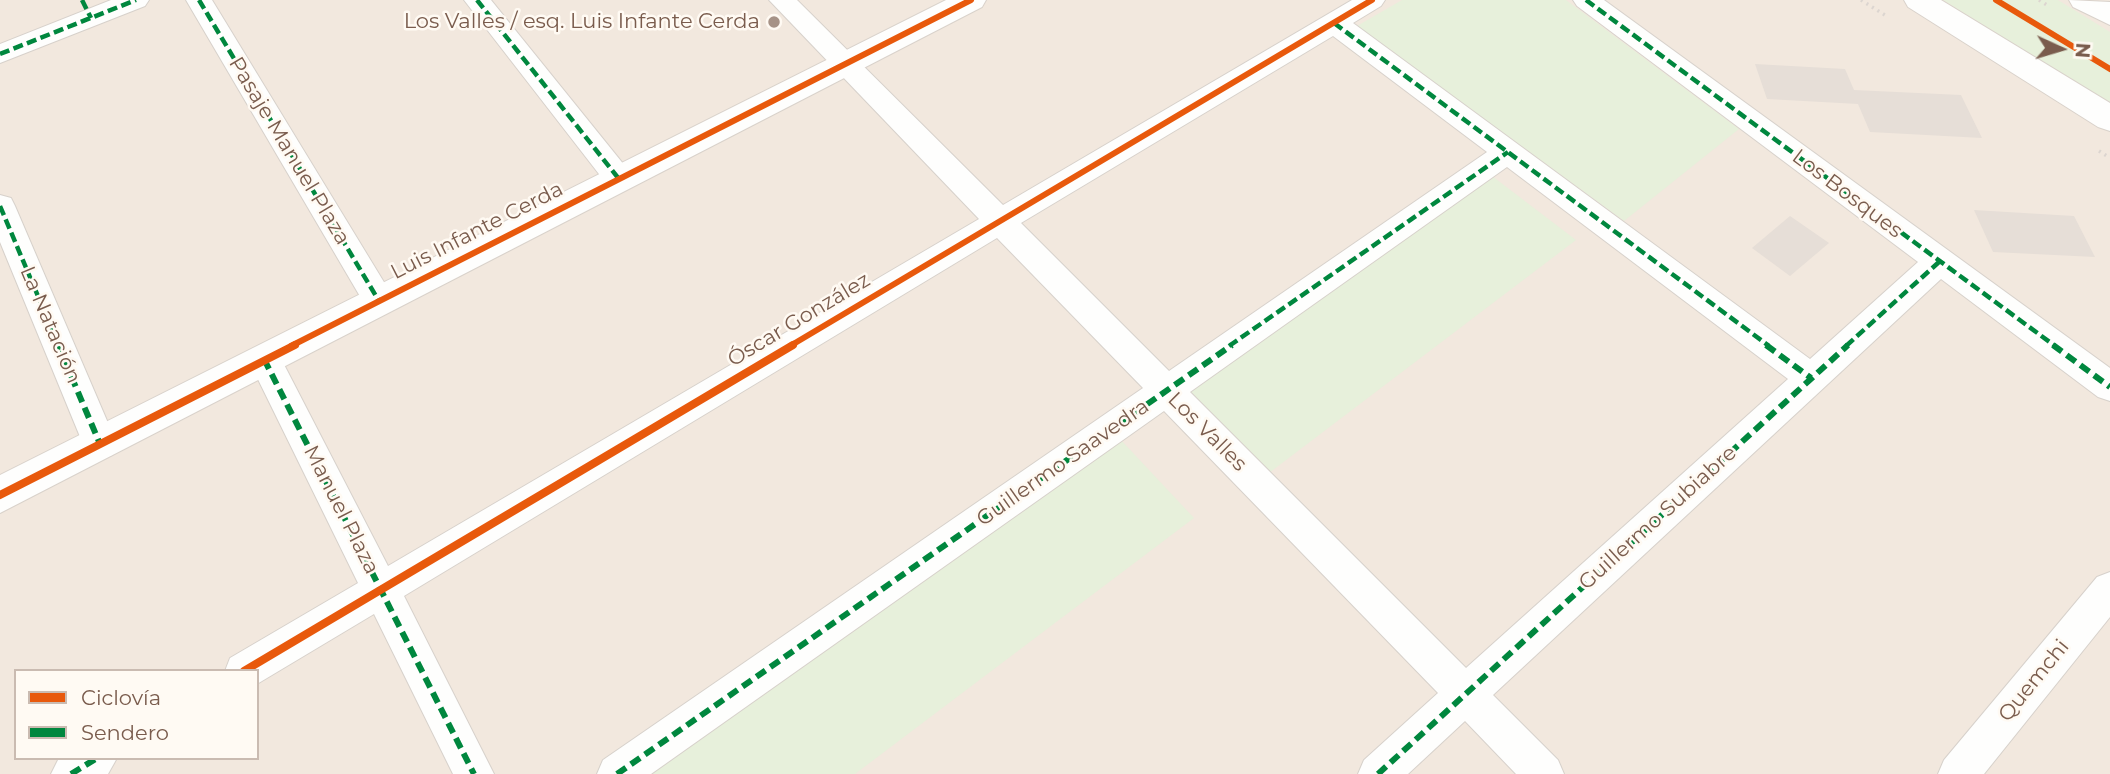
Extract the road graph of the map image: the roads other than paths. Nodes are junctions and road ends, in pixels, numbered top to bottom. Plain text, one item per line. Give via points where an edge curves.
1 (136, 0) edge
2 (199, 0) edge
3 (477, 0) edge
4 (782, 0) edge
5 (971, 0) edge
6 (1372, 0) edge
7 (1586, 0) edge
8 (1919, 0) edge
9 (2084, 0) edge
10 (87, 9) edge
11 (2110, 15) edge
12 (1334, 23) junction
13 (0, 54) edge
14 (846, 64) junction
15 (2110, 119) edge
16 (1508, 152) junction
17 (619, 179) junction
18 (0, 206) edge
19 (1000, 221) junction
20 (1939, 262) junction
21 (379, 301) junction
22 (264, 359) junction
23 (1811, 378) junction
24 (2110, 387) edge
25 (1167, 391) junction
26 (100, 444) junction
27 (0, 495) edge
28 (2110, 589) edge
29 (381, 590) junction
30 (247, 669) edge
31 (1465, 694) junction
32 (94, 760) edge
33 (71, 774) edge
34 (474, 774) edge
35 (617, 774) edge
36 (1378, 774) edge
37 (1544, 774) edge
38 (1958, 774) edge

1 - 10 street
2 - 21 street, Pasaje Manuel Plaza
3 - 17 street
4 - 14 street, Los Valles
5 - 14 street, Luis Infante Cerda
6 - 12 street, Óscar González
7 - 20 street, Los Bosques
8 - 15 street
9 - 11 street
10 - 13 street
12 - 16 street
12 - 19 street, Óscar González
14 - 17 street, Luis Infante Cerda
14 - 19 street, Los Valles
16 - 23 street
16 - 25 street, Guillermo Saavedra
17 - 21 street, Luis Infante Cerda
18 - 26 street, La Natación
19 - 25 street, Los Valles
19 - 29 street, Óscar González
20 - 23 street, Guillermo Subiabre
20 - 24 street, Los Bosques
21 - 22 street, Luis Infante Cerda
22 - 26 street, Luis Infante Cerda
22 - 29 street, Manuel Plaza
23 - 31 street, Guillermo Subiabre
25 - 31 street, Los Valles
25 - 35 street, Guillermo Saavedra
26 - 27 street, Luis Infante Cerda
28 - 38 street, Quemchi
29 - 30 street, Óscar González
29 - 34 street, Manuel Plaza
31 - 36 street, Guillermo Subiabre
31 - 37 street, Los Valles
32 - 33 street

